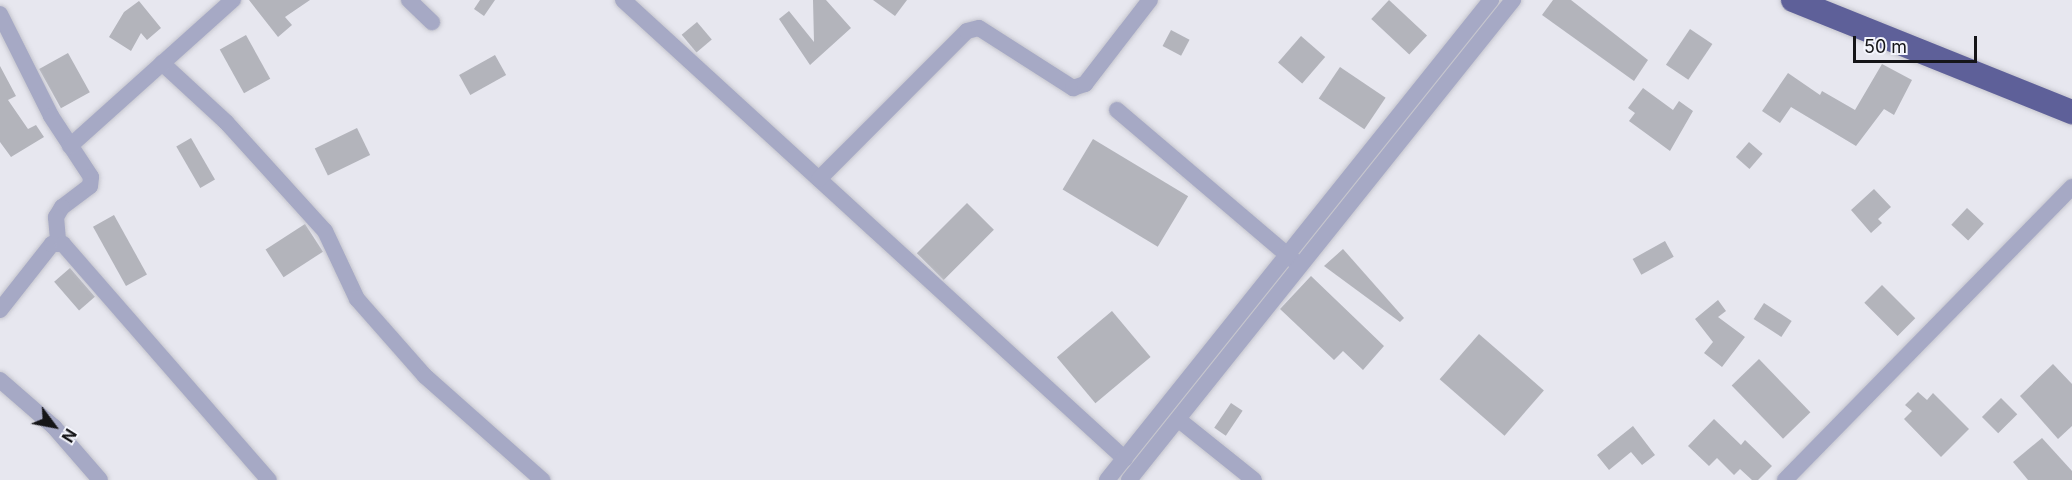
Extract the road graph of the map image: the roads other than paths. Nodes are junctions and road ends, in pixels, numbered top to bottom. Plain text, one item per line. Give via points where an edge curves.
1 (233, 0) edge
2 (409, 0) edge
3 (623, 0) edge
4 (1150, 0) edge
5 (1491, 0) edge
6 (1513, 0) edge
7 (1793, 0) edge
8 (0, 14) edge
9 (432, 22) dead end
10 (162, 63) junction
11 (1117, 110) dead end
12 (2072, 112) edge
13 (70, 146) junction
14 (819, 179) junction
15 (2072, 187) edge
16 (58, 242) junction
17 (1288, 256) junction
18 (1302, 266) junction
19 (0, 310) edge
20 (0, 381) edge
21 (1179, 420) junction
22 (1125, 459) junction
23 (100, 480) edge
24 (269, 480) edge
25 (542, 480) edge
26 (1107, 480) edge
27 (1129, 480) edge
28 (1254, 480) edge
29 (1785, 480) edge

1 - 10 street
2 - 9 street
3 - 14 street
4 - 14 street via 1085,84 1073,88 979,28 967,31
5 - 17 street
6 - 18 street
7 - 12 highway
8 - 13 street
10 - 13 street
10 - 25 street via 226,122 325,231 357,299 410,359
11 - 17 street
13 - 16 street via 92,177 90,186 62,207 57,216
14 - 22 street
15 - 29 street
16 - 19 street via 52,244
16 - 24 street via 73,254
17 - 18 street
17 - 22 street
18 - 21 street
20 - 23 street via 61,434
21 - 27 street
21 - 28 street
22 - 26 street

